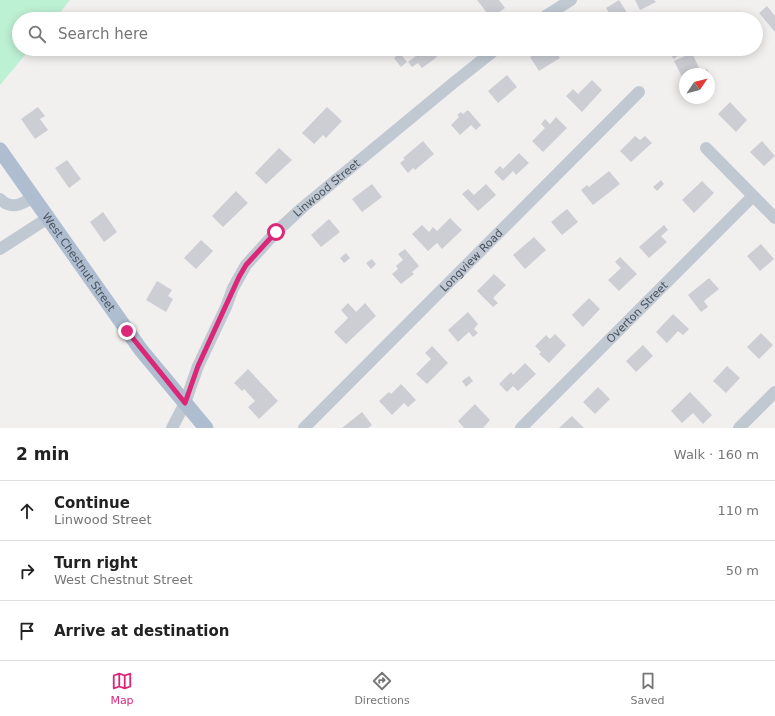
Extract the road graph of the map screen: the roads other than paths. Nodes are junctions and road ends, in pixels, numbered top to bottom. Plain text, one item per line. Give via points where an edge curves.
1 (571, 0) edge
2 (552, 12) edge
3 (487, 56) edge
4 (639, 92) dead end
5 (706, 148) dead end
6 (0, 150) edge
7 (753, 196) junction
8 (33, 198) junction
9 (0, 201) edge
10 (48, 218) junction
11 (775, 218) edge
12 (0, 249) edge
13 (775, 392) edge
14 (185, 403) junction
15 (172, 428) edge
16 (206, 428) edge
17 (304, 428) edge
18 (521, 428) edge
19 (740, 428) edge

1 - 2 street
3 - 14 street, Linwood Street via 302,208 246,265 198,366
4 - 17 street, Longview Road
5 - 7 street
6 - 8 main road, West Chestnut Street
7 - 11 street
7 - 18 street, Overton Street
8 - 9 street via 17,206 9,206
8 - 10 main road, West Chestnut Street
10 - 12 street
10 - 14 main road, West Chestnut Street via 141,350
13 - 19 street
14 - 15 street, Linwood Street
14 - 16 main road, West Chestnut Street

